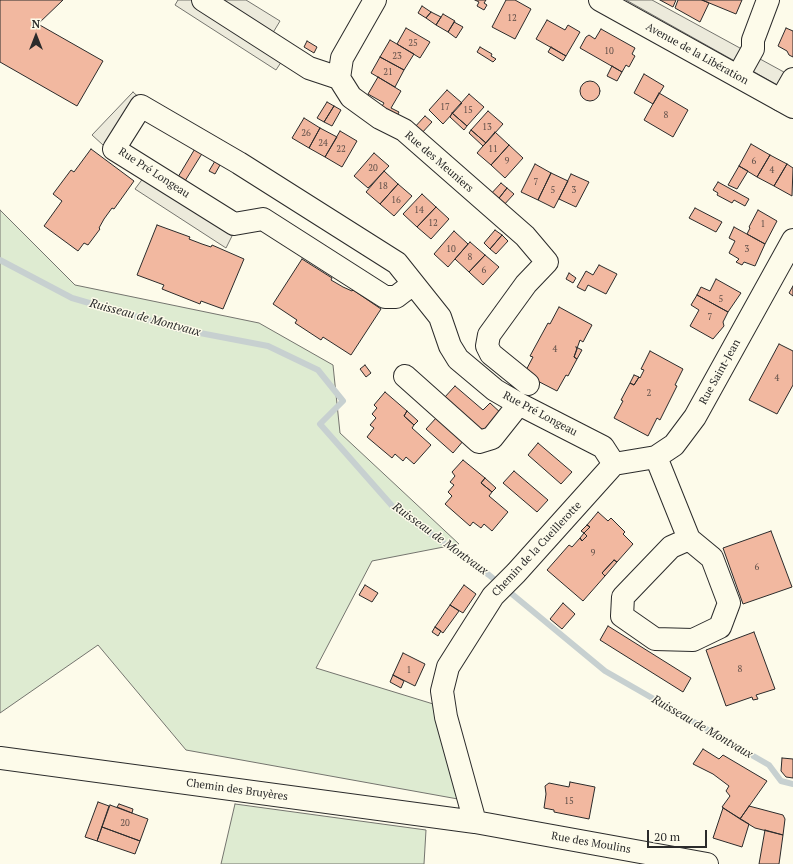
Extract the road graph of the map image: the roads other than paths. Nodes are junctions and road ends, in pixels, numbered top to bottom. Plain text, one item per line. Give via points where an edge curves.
1 (202, 0) edge
2 (375, 0) edge
3 (600, 0) edge
4 (768, 0) edge
5 (738, 76) junction
6 (339, 78) junction
7 (793, 79) edge
8 (787, 104) edge
9 (793, 240) edge
10 (413, 284) junction
11 (405, 376) dead end
12 (528, 384) dead end
13 (519, 404) junction
14 (656, 457) junction
15 (614, 464) junction
16 (689, 539) junction
17 (0, 758) edge
18 (475, 822) junction
19 (707, 864) edge

1 - 6 street via 309,68
2 - 6 street via 342,58
3 - 5 street, Avenue de la Libération
4 - 5 street via 752,49
5 - 8 street, Avenue de la Libération
6 - 12 street, Rue des Meuniers via 351,97 380,118 404,130 525,236 547,262 526,284 489,335 487,346 491,354
7 - 8 street
9 - 14 street, Rue Saint-Jean via 695,417 674,445
10 - 10 street, Rue Pré Longeau via 397,263 239,163 141,106 114,149 234,224 262,219 385,297 396,297
10 - 13 street, Rue Pré Longeau via 440,317 450,346 458,359 495,390
11 - 13 street via 479,442 492,438
13 - 15 street, Rue Pré Longeau via 603,447
14 - 15 street, Rue Saint-Jean
14 - 16 street
15 - 18 street, Chemin de la Cueillerotte via 493,596 448,667 442,691 446,717
16 - 16 street via 712,558 728,604 720,627 693,640 655,639 622,616 623,597 672,547
17 - 18 street, Chemin des Bruyères
18 - 19 street, Rue des Moulins

